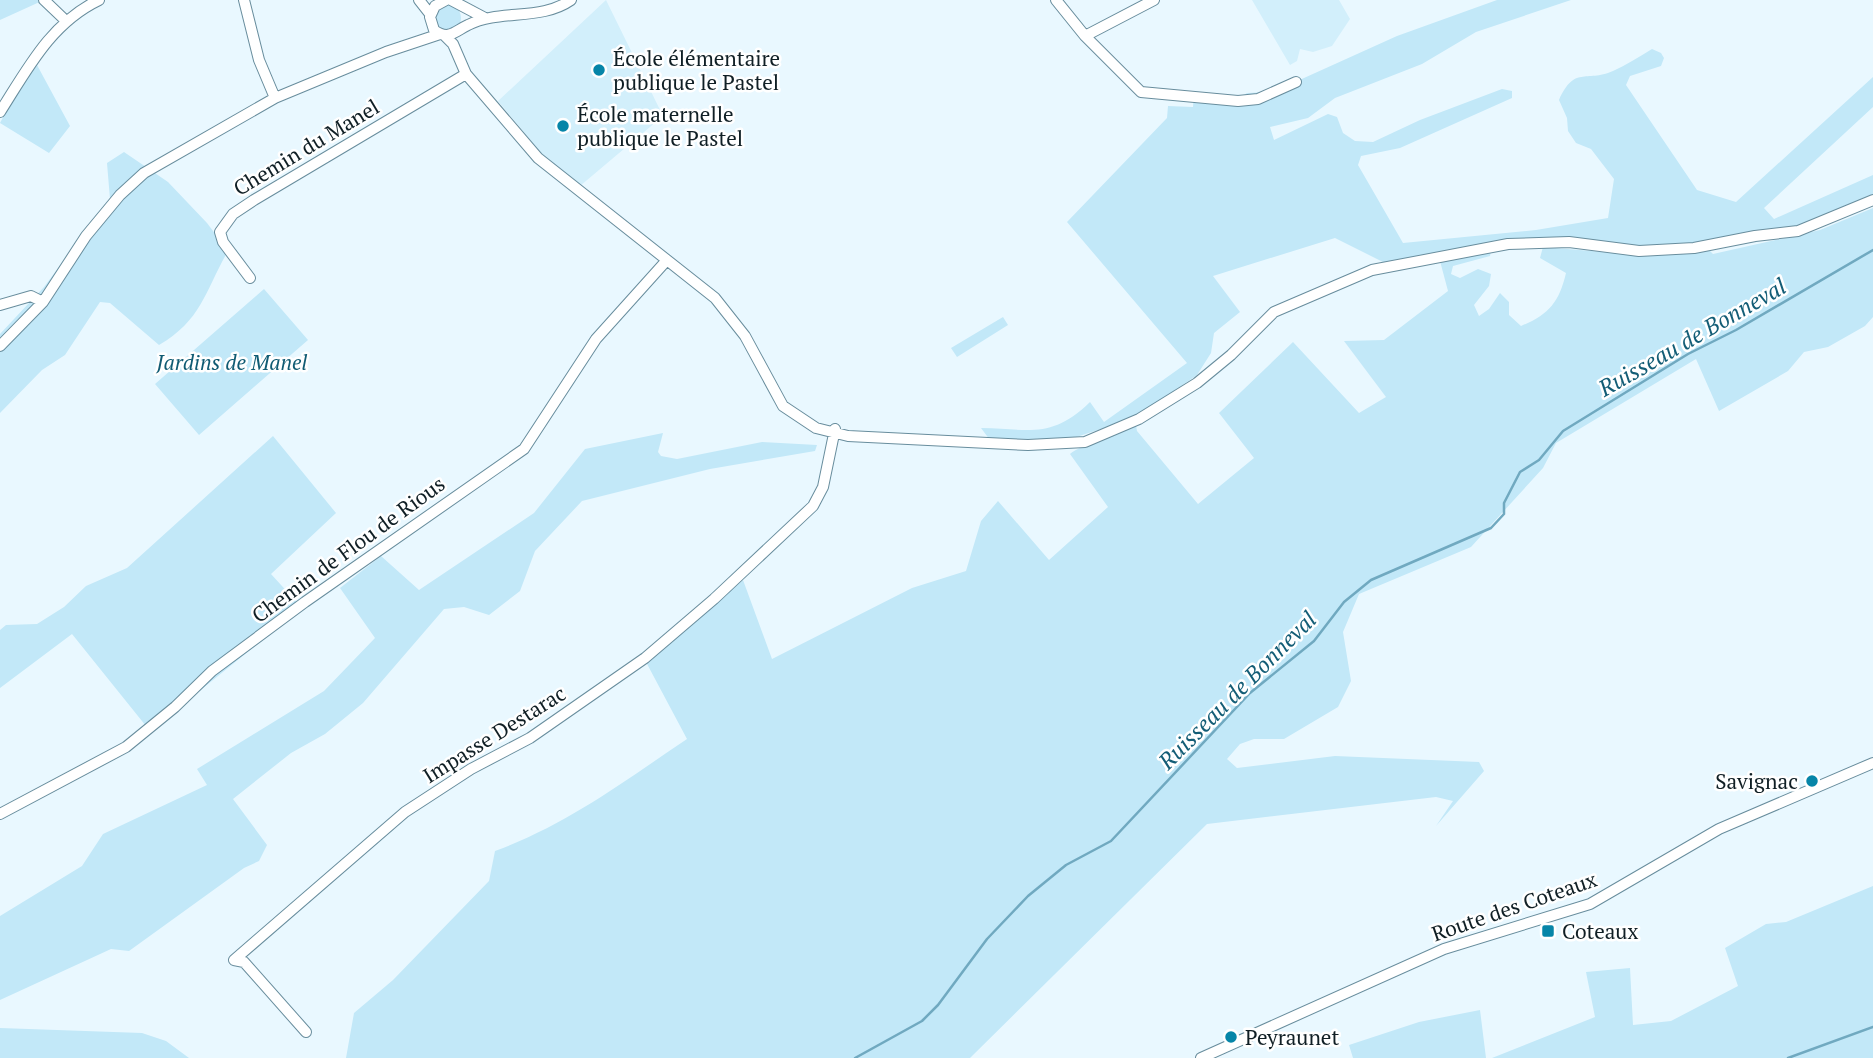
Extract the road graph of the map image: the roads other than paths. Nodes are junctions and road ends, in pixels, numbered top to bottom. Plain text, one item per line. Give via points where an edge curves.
1 (44, 0) edge
2 (99, 0) edge
3 (244, 0) edge
4 (419, 0) edge
5 (559, 0) edge
6 (571, 0) edge
7 (1056, 0) edge
8 (1154, 0) edge
9 (441, 1) edge
10 (461, 5) edge
11 (528, 13) junction
12 (430, 17) junction
13 (485, 18) junction
14 (65, 20) junction
15 (462, 29) junction
16 (443, 35) junction
17 (1085, 36) junction
18 (418, 40) junction
19 (461, 59) junction
20 (466, 74) junction
21 (1296, 82) dead end
22 (275, 98) junction
23 (0, 112) edge
24 (1873, 200) edge
25 (667, 260) junction
26 (250, 278) dead end
27 (43, 302) junction
28 (0, 305) edge
29 (0, 346) edge
30 (833, 431) junction
31 (1873, 763) edge
32 (0, 814) edge
33 (306, 1032) dead end
34 (1201, 1058) edge

1 - 14 street
2 - 14 street
3 - 22 street via 259,60
4 - 12 street
5 - 11 street
6 - 11 street
7 - 17 street
8 - 17 street
9 - 10 street
9 - 12 street
10 - 13 street
10 - 15 street via 466,20
11 - 13 street
12 - 16 street
12 - 18 street
13 - 15 street
14 - 23 street
15 - 16 street
15 - 19 street
16 - 18 street
16 - 19 street
17 - 21 street via 1134,87 1148,94 1248,101
18 - 22 street
19 - 20 street
20 - 25 street via 544,163
20 - 26 street, Chemin du Manel via 233,214 220,236
22 - 27 street via 134,180 86,236
24 - 30 street via 1798,231 1694,248 1639,251 1569,242 1508,244 1372,270 1274,312 1197,383 1139,419 1085,442 1028,445
25 - 30 street via 715,298 745,336 783,406 806,422
25 - 32 street, Chemin de Flou de Rious via 597,339 524,449 212,671 126,747
27 - 28 street via 31,296
27 - 29 street
30 - 33 street, Impasse Destarac via 822,487 813,506 682,628 530,738 405,812 234,960 244,962
31 - 34 street, Route des Coteaux via 1719,829 1590,904 1444,949

